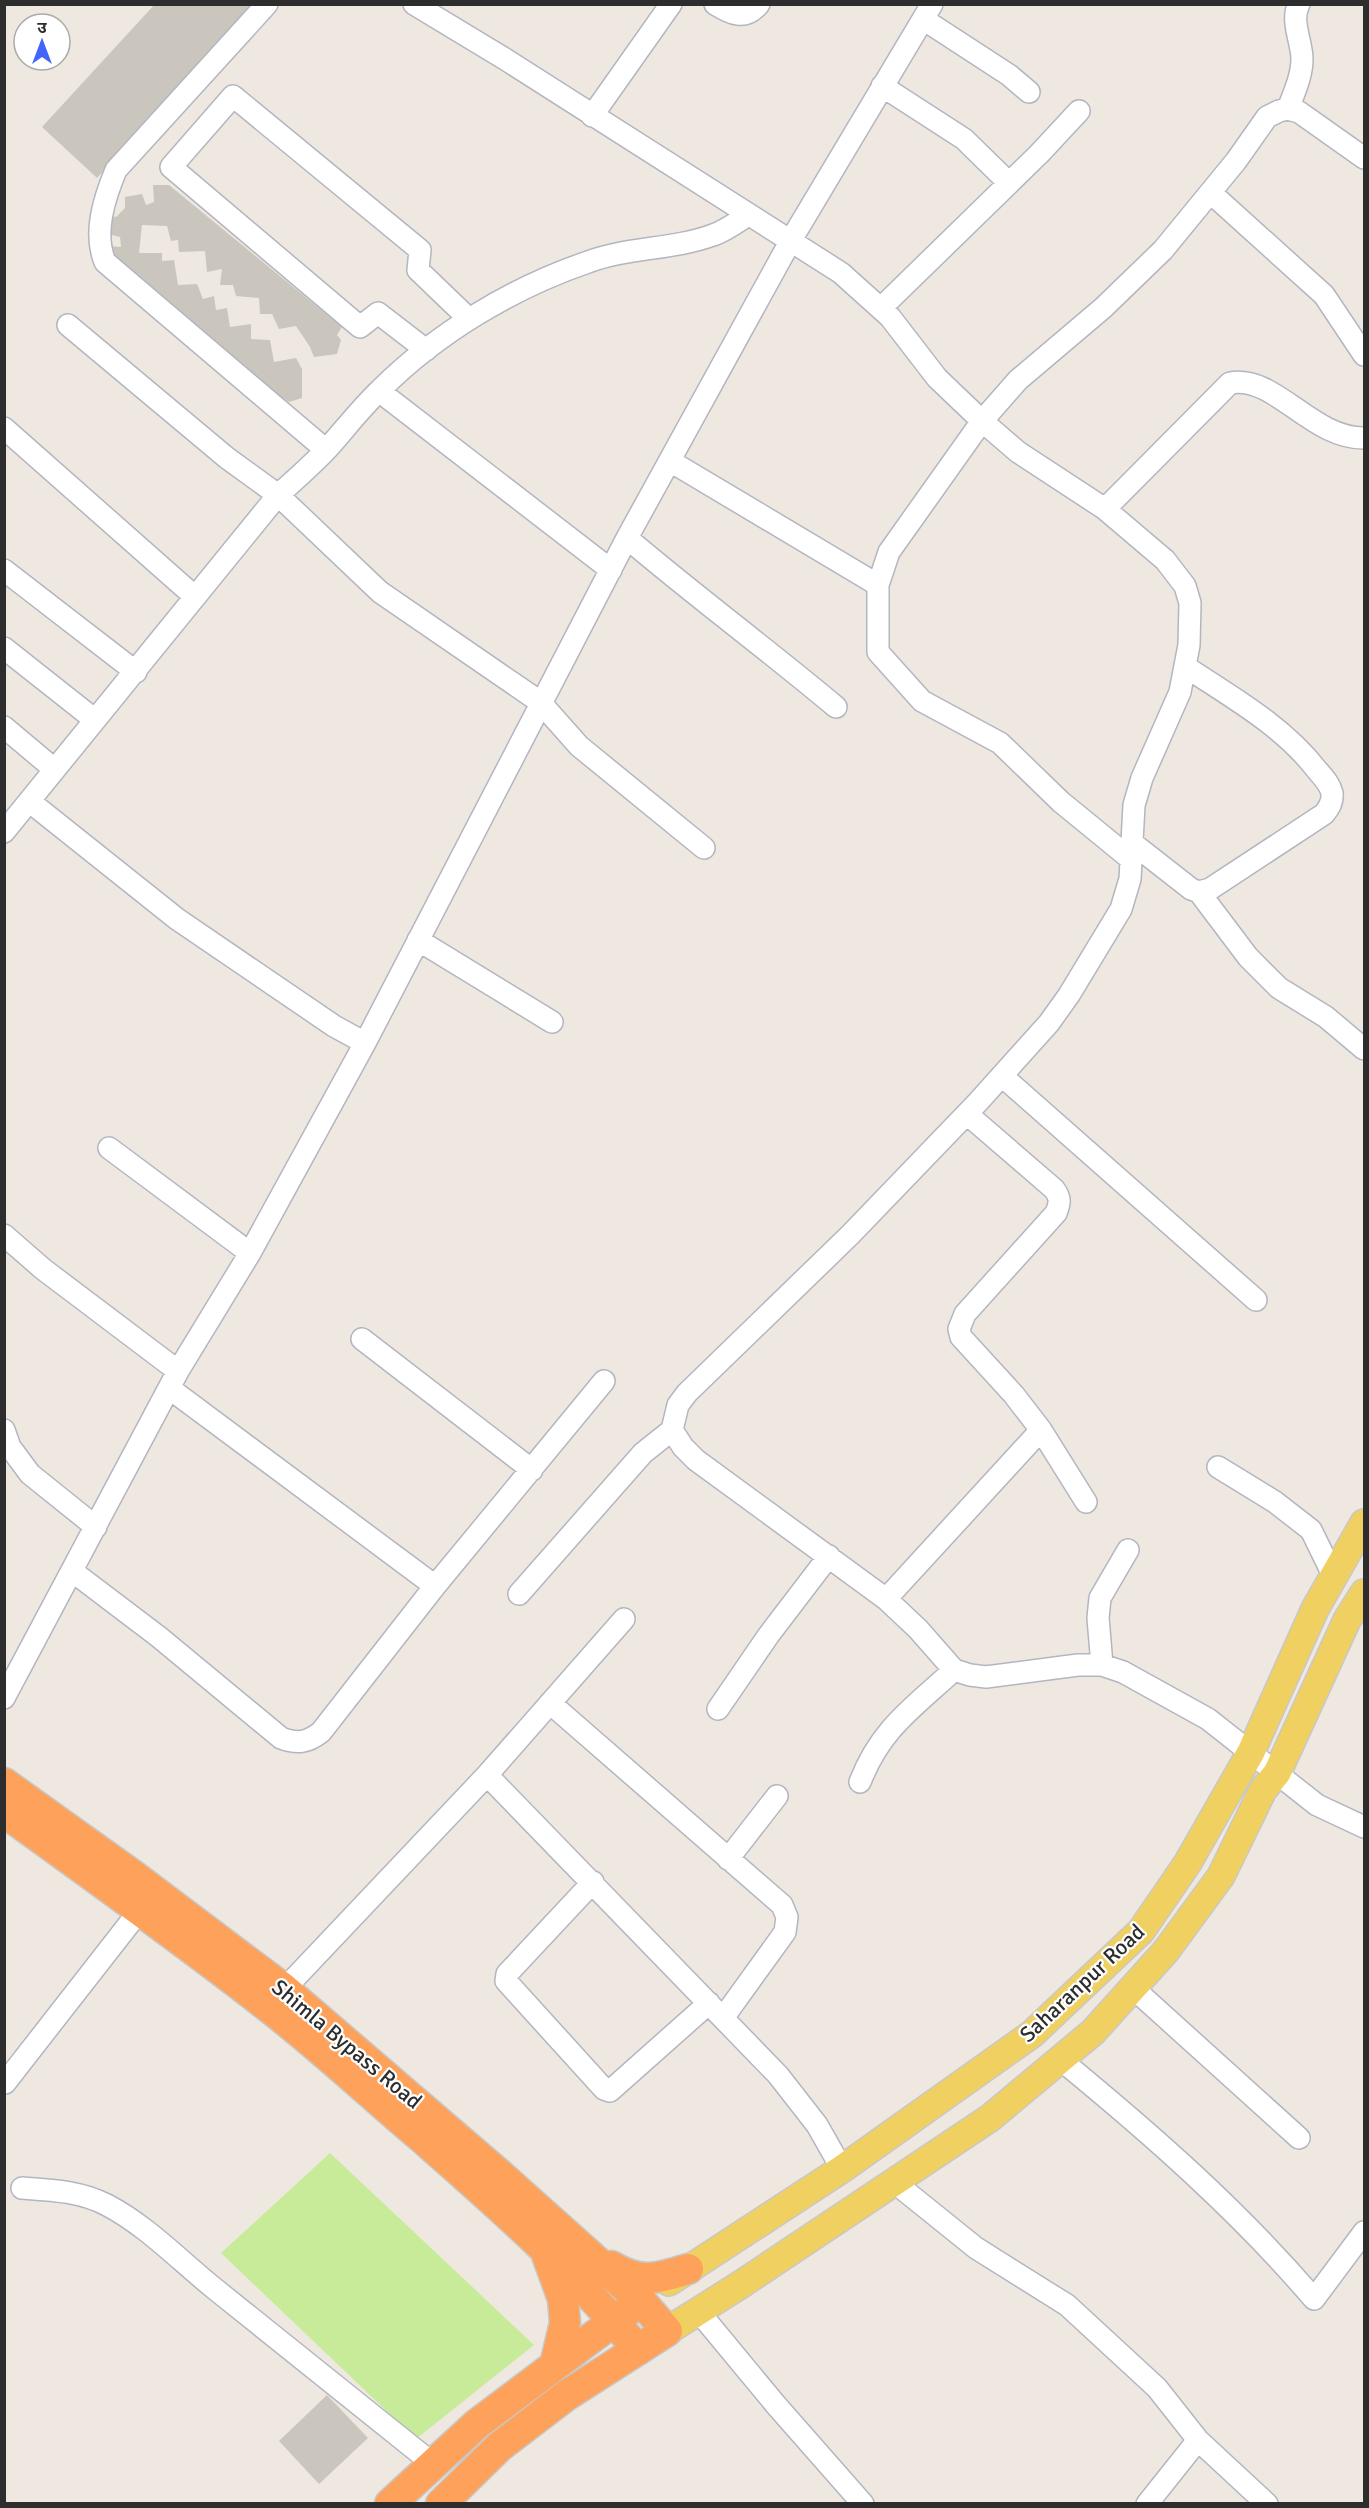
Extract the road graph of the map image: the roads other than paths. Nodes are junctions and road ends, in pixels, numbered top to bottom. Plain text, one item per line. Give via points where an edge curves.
1 (267, 4) edge
2 (414, 4) edge
3 (671, 4) edge
4 (715, 4) edge
5 (759, 4) edge
6 (1299, 4) edge
7 (927, 12) edge
8 (882, 86) junction
9 (1029, 92) dead end
10 (1288, 109) junction
11 (1079, 111) dead end
12 (592, 116) junction
13 (1365, 158) edge
14 (1009, 183) junction
15 (1211, 194) junction
16 (748, 215) junction
17 (791, 240) junction
18 (881, 308) junction
19 (469, 319) junction
20 (68, 325) dead end
21 (426, 350) junction
22 (1365, 355) edge
23 (379, 391) junction
24 (982, 422) junction
25 (4, 428) edge
26 (1365, 438) edge
27 (326, 450) junction
28 (670, 461) junction
29 (278, 495) junction
30 (1105, 509) junction
31 (627, 538) junction
32 (4, 570) edge
33 (611, 570) junction
34 (878, 585) junction
35 (195, 596) junction
36 (4, 648) edge
37 (1186, 667) junction
38 (136, 672) junction
39 (540, 702) junction
40 (836, 707) dead end
41 (95, 720) junction
42 (4, 726) edge
43 (54, 769) junction
44 (29, 801) junction
45 (4, 832) edge
46 (704, 848) dead end
47 (1131, 851) junction
48 (1199, 892) junction
49 (418, 940) junction
50 (552, 1022) dead end
51 (365, 1043) junction
52 (1365, 1049) edge
53 (1002, 1076) junction
54 (967, 1114) junction
55 (109, 1148) dead end
56 (4, 1235) edge
57 (250, 1252) junction
58 (1256, 1300) dead end
59 (362, 1339) dead end
60 (173, 1379) junction
61 (604, 1381) dead end
62 (672, 1430) junction
63 (1041, 1430) junction
64 (6, 1444) edge
65 (1218, 1467) dead end
66 (532, 1470) junction
67 (1086, 1502) dead end
68 (1365, 1523) edge
69 (96, 1527) junction
70 (1128, 1550) dead end
71 (829, 1556) junction
72 (72, 1571) junction
73 (1334, 1577) junction
74 (435, 1586) junction
75 (1365, 1593) edge
76 (519, 1594) dead end
77 (886, 1599) junction
78 (624, 1619) dead end
79 (1102, 1665) junction
80 (954, 1670) junction
81 (4, 1698) edge
82 (550, 1703) junction
83 (718, 1709) dead end
84 (1251, 1752) junction
85 (1276, 1773) junction
86 (487, 1775) junction
87 (860, 1782) dead end
88 (4, 1783) edge
89 (777, 1796) dead end
90 (4, 1812) edge
91 (1365, 1827) edge
92 (728, 1860) junction
93 (593, 1882) junction
94 (140, 1910) junction
95 (1133, 1988) junction
96 (276, 1998) junction
97 (716, 2010) junction
98 (1060, 2060) junction
99 (5, 2083) edge
100 (1299, 2138) dead end
101 (842, 2169) junction
102 (894, 2182) junction
103 (22, 2188) dead end
104 (1365, 2232) edge
105 (544, 2248) junction
106 (585, 2251) junction
107 (688, 2269) junction
108 (641, 2301) junction
109 (699, 2312) junction
110 (614, 2320) junction
111 (667, 2331) junction
112 (638, 2350) junction
113 (555, 2365) junction
114 (1198, 2440) junction
115 (432, 2463) junction
116 (390, 2504) edge
117 (441, 2504) edge
118 (863, 2504) edge
119 (1147, 2504) edge
120 (1268, 2504) edge

1 - 27 street via 116,170 98,236 99,248 105,262
2 - 12 street
3 - 12 street
4 - 5 street via 742,16
6 - 10 street via 1295,18 1302,60
7 - 8 street
7 - 9 street
8 - 14 street via 964,139
8 - 17 street
10 - 13 street via 1299,112
10 - 15 street via 1267,117
11 - 14 street
12 - 16 street
14 - 18 street
15 - 22 street via 1324,295
15 - 24 street via 1162,250 1103,308 1018,380
16 - 17 street
16 - 19 street via 697,240 620,252 587,262
17 - 18 street via 841,273
17 - 28 street
18 - 24 street via 937,378
19 - 21 street
19 - 21 street via 418,270 420,250 233,96 171,167 360,327 378,313
20 - 29 street via 226,458
21 - 23 street
23 - 27 street
23 - 33 street
24 - 30 street via 1018,452
24 - 34 street via 889,552
25 - 35 street
26 - 30 street via 1333,433 1258,385 1230,382
27 - 29 street
28 - 31 street
28 - 34 street
29 - 35 street
29 - 39 street via 380,592
30 - 37 street via 1165,560 1185,585 1190,603
31 - 33 street
31 - 40 street
32 - 38 street
33 - 39 street
34 - 47 street via 878,652 922,701 1000,743 1061,802
35 - 38 street
36 - 41 street
37 - 47 street via 1180,692 1142,778 1134,805
37 - 48 street via 1292,741 1332,795 1324,814 1210,889
38 - 41 street
39 - 46 street via 579,746
39 - 49 street
41 - 43 street
42 - 43 street
43 - 44 street
44 - 45 street
44 - 51 street via 177,919
47 - 48 street
47 - 53 street via 1130,879 1121,909 1049,1023
48 - 52 street via 1248,957 1279,987 1326,1017
49 - 50 street
49 - 51 street
51 - 57 street
53 - 54 street
53 - 58 street
54 - 62 street via 687,1394 678,1405
54 - 63 street via 1059,1196 1056,1213 965,1314 959,1329 961,1337
55 - 57 street
56 - 60 street
57 - 60 street
59 - 66 street
60 - 69 street
60 - 74 street
61 - 66 street
62 - 71 street via 696,1460
62 - 76 street via 643,1453
63 - 67 street
63 - 77 street
64 - 69 street via 30,1474
65 - 73 street via 1311,1530
66 - 74 street
68 - 73 main road, Saharanpur Road
69 - 72 street
70 - 79 street via 1100,1598
71 - 77 street
71 - 83 street
72 - 74 street via 281,1738 299,1743 321,1732
72 - 81 street
73 - 84 main road, Saharanpur Road via 1315,1609
75 - 85 main road, Saharanpur Road via 1347,1620
77 - 80 street
78 - 82 street
79 - 80 street via 986,1677
79 - 84 street via 1123,1672 1208,1719
80 - 87 street via 886,1733 868,1760
82 - 86 street
82 - 92 street
84 - 85 street
84 - 101 main road, Saharanpur Road via 1187,1864 1141,1931 1032,2034
85 - 91 street via 1317,1805
85 - 95 main road, Saharanpur Road via 1263,1790 1221,1876 1166,1951
86 - 93 street
86 - 96 street
88 - 96 highway, Shimla Bypass Road via 134,1876
89 - 92 street
90 - 94 highway, Shimla Bypass Road
92 - 97 street via 778,1900 787,1923 782,1938
93 - 97 street
93 - 97 street via 507,1974 506,1981 604,2089 610,2091
94 - 96 highway, Shimla Bypass Road
94 - 99 street
95 - 98 main road, Saharanpur Road via 1093,2032
95 - 100 street
96 - 105 highway, Shimla Bypass Road
96 - 106 highway, Shimla Bypass Road via 489,2165
97 - 101 street via 802,2103
98 - 102 main road, Saharanpur Road via 990,2118
98 - 104 street via 1140,2124 1236,2213 1314,2300
101 - 107 main road, Saharanpur Road
102 - 109 main road, Saharanpur Road
102 - 114 street via 976,2248 1067,2305 1157,2388
103 - 115 street via 90,2198 126,2217
105 - 110 highway, Shimla Bypass Road
105 - 113 highway via 563,2299 565,2323
106 - 107 highway via 628,2276 663,2276
106 - 108 highway, Shimla Bypass Road
107 - 108 main road, Saharanpur Road
108 - 110 highway
108 - 111 highway, Shimla Bypass Road
109 - 111 main road, Saharanpur Road
109 - 118 street
110 - 112 highway, Shimla Bypass Road
110 - 113 highway
111 - 112 highway
112 - 117 highway via 567,2395 499,2447
113 - 115 highway
114 - 119 street
114 - 120 street
115 - 116 highway

